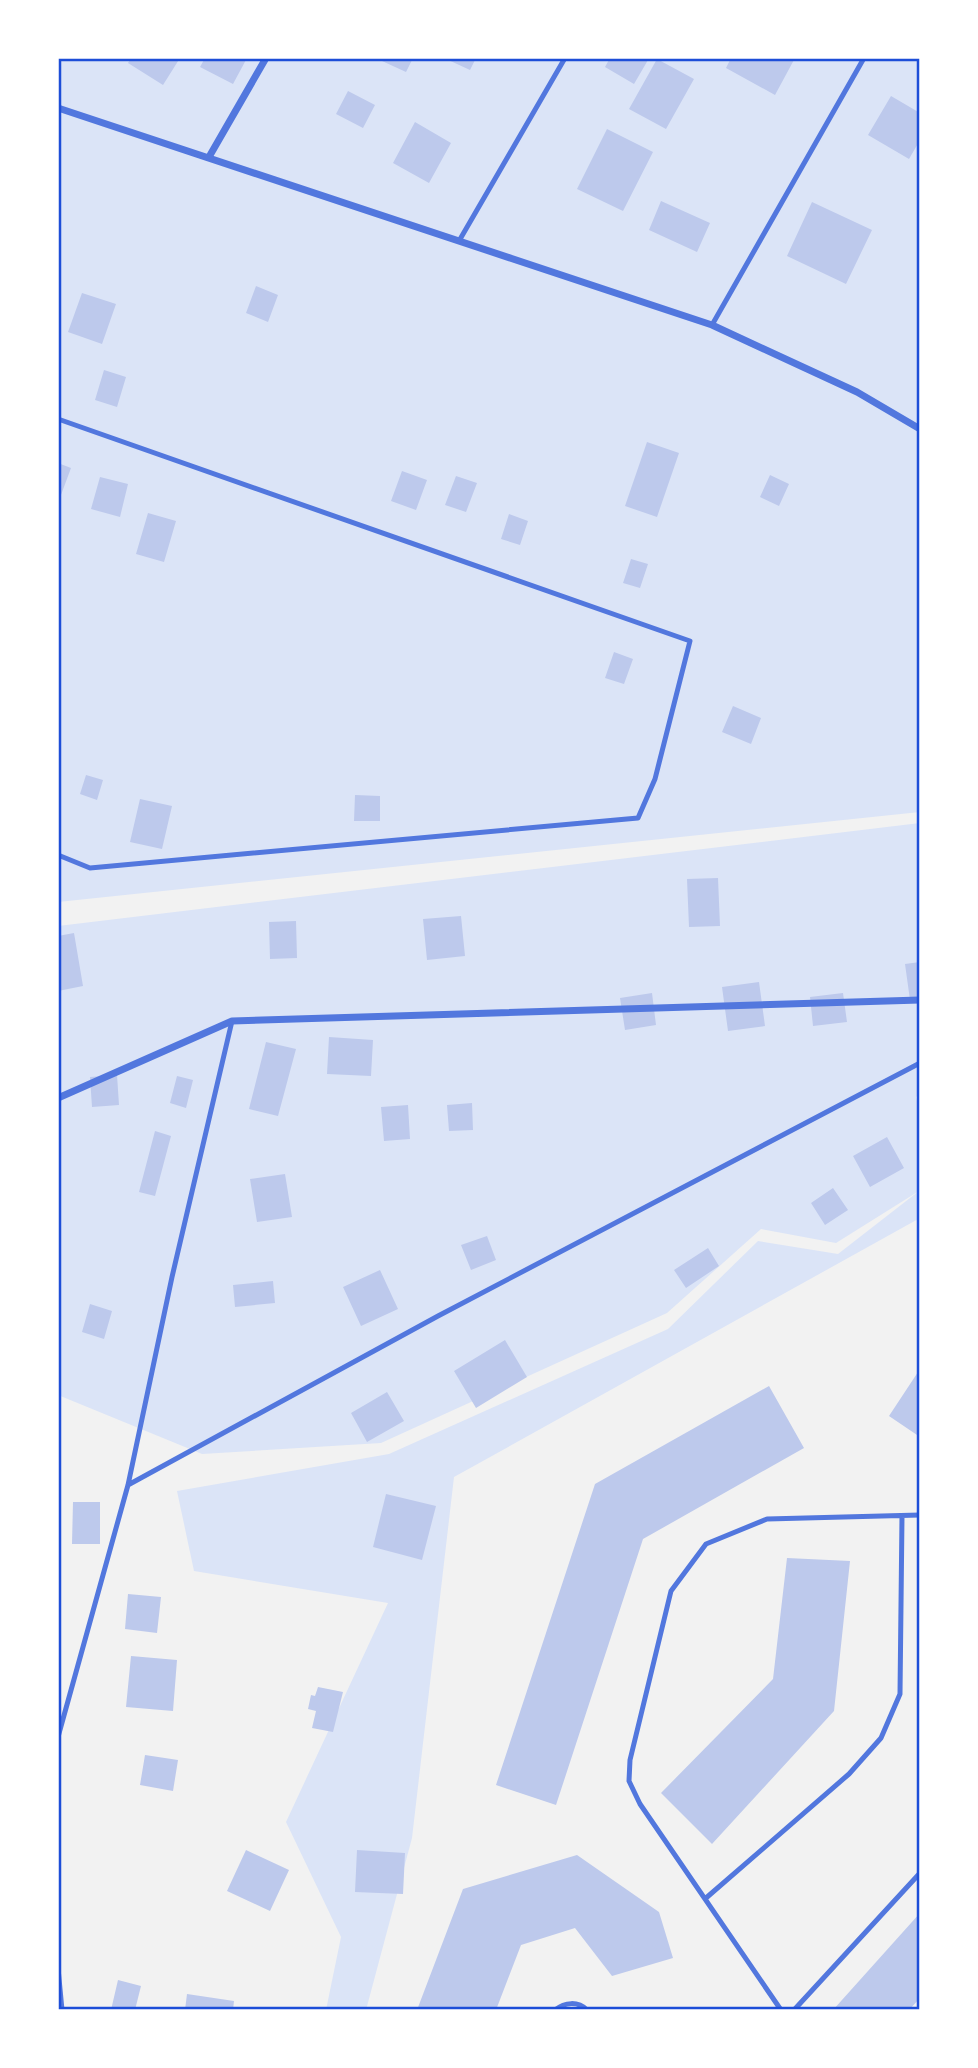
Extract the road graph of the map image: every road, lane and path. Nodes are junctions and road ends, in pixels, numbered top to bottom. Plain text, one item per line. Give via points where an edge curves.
1 (266, 58) edge
2 (565, 58) edge
3 (864, 58) edge
4 (58, 108) edge
5 (209, 157) junction
6 (459, 241) junction
7 (712, 325) junction
8 (58, 419) edge
9 (920, 429) edge
10 (58, 855) edge
11 (920, 1000) edge
12 (232, 1021) junction
13 (920, 1063) edge
14 (58, 1098) edge
15 (128, 1485) junction
16 (920, 1515) edge
17 (902, 1516) junction
18 (58, 1737) edge
19 (920, 1874) edge
20 (706, 1898) junction
21 (58, 1968) edge
22 (62, 2010) edge
23 (555, 2010) edge
24 (587, 2010) edge
25 (781, 2010) edge
26 (794, 2010) edge

1 - 5 street
2 - 6 lane
3 - 7 lane
4 - 5 street
5 - 6 street
6 - 7 street
7 - 9 street via 857,392
8 - 10 lane via 690,641 655,779 638,818 90,868
11 - 12 street
12 - 14 street
12 - 15 lane
13 - 15 lane
15 - 18 lane
16 - 17 lane
17 - 20 lane via 900,1694 881,1738 849,1774
17 - 20 lane via 767,1519 706,1544 671,1591 630,1760 629,1781
19 - 26 lane
20 - 25 lane
21 - 22 lane
23 - 24 lane via 571,2003

